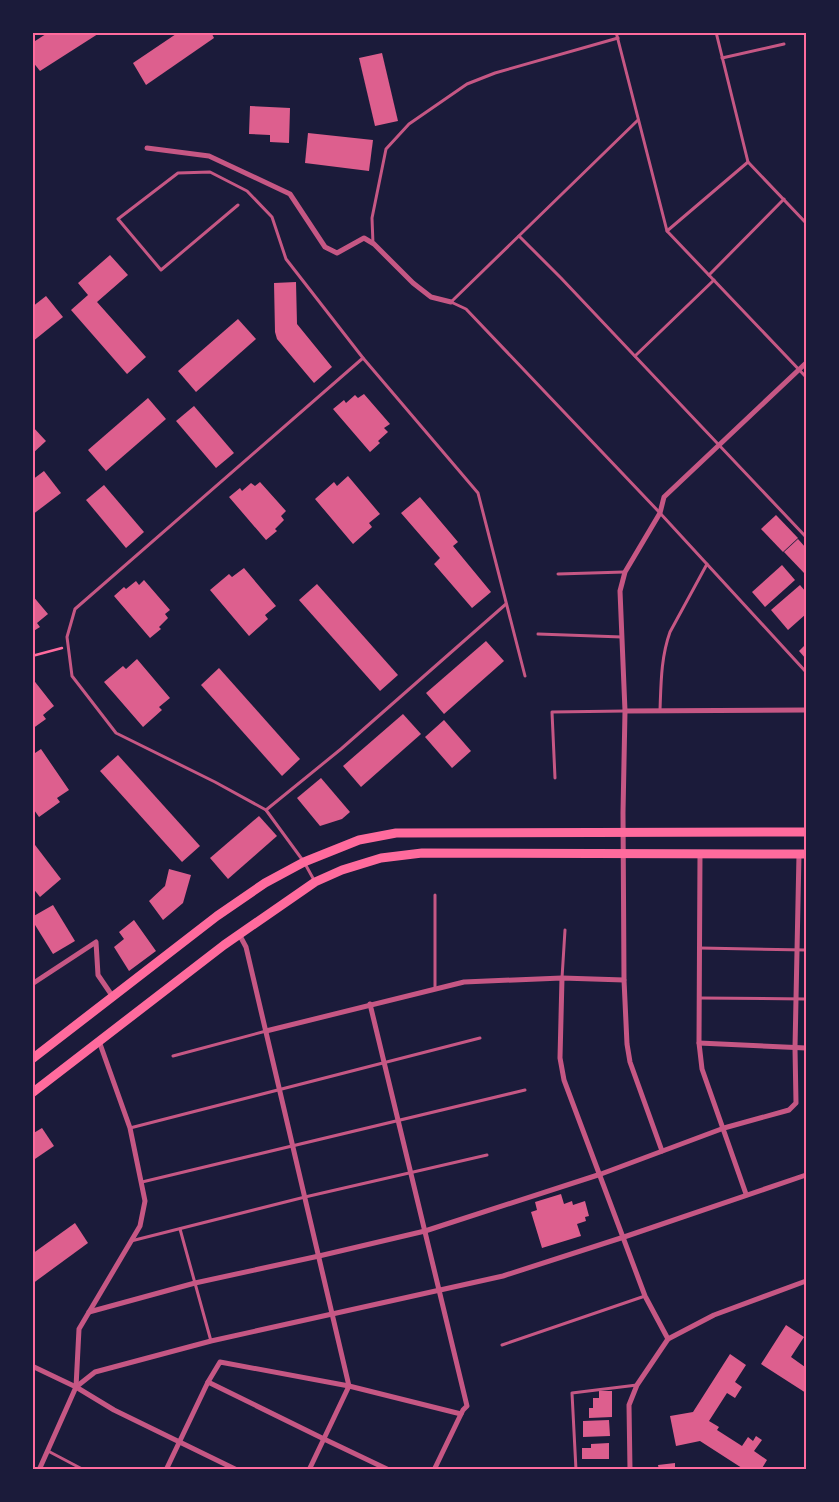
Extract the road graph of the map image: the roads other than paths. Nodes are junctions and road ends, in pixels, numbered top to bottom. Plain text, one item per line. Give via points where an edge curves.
1 (616, 32) edge
2 (716, 32) edge
3 (618, 38) junction
4 (784, 44) dead end
5 (722, 58) junction
6 (638, 120) junction
7 (147, 148) dead end
8 (748, 162) junction
9 (784, 200) junction
10 (238, 205) dead end
11 (806, 223) edge
12 (667, 231) junction
13 (519, 236) junction
14 (374, 244) junction
15 (709, 275) junction
16 (714, 280) junction
17 (450, 302) junction
18 (635, 356) junction
19 (363, 358) junction
20 (806, 363) edge
21 (800, 369) junction
22 (806, 377) edge
23 (720, 445) junction
24 (660, 513) junction
25 (806, 537) edge
26 (707, 564) junction
27 (625, 572) junction
28 (558, 574) dead end
29 (506, 604) junction
30 (538, 634) dead end
31 (622, 637) junction
32 (806, 672) edge
33 (525, 676) dead end
34 (660, 710) junction
35 (806, 710) edge
36 (625, 711) junction
37 (555, 778) dead end
38 (266, 810) junction
39 (623, 831) junction
40 (806, 832) edge
41 (623, 854) junction
42 (700, 854) junction
43 (803, 854) edge
44 (304, 862) junction
45 (315, 882) junction
46 (435, 895) dead end
47 (566, 930) dead end
48 (239, 934) junction
49 (699, 948) junction
50 (797, 950) junction
51 (806, 950) edge
52 (562, 978) junction
53 (624, 980) junction
54 (32, 984) edge
55 (435, 988) junction
56 (113, 997) junction
57 (699, 998) junction
58 (797, 999) junction
59 (806, 999) edge
60 (370, 1004) junction
61 (266, 1031) junction
62 (480, 1038) dead end
63 (99, 1041) junction
64 (699, 1043) junction
65 (795, 1048) junction
66 (806, 1048) edge
67 (173, 1056) dead end
68 (32, 1059) edge
69 (384, 1063) junction
70 (280, 1090) junction
71 (524, 1090) dead end
72 (32, 1094) edge
73 (398, 1120) junction
74 (130, 1128) junction
75 (724, 1128) junction
76 (293, 1145) junction
77 (662, 1152) junction
78 (487, 1155) dead end
79 (411, 1173) junction
80 (600, 1174) junction
81 (806, 1174) edge
82 (142, 1182) junction
83 (746, 1194) junction
84 (305, 1197) junction
85 (180, 1229) junction
86 (425, 1231) junction
87 (624, 1237) junction
88 (131, 1241) junction
89 (319, 1256) junction
90 (806, 1281) edge
91 (195, 1283) junction
92 (439, 1290) junction
93 (645, 1296) junction
94 (89, 1312) junction
95 (332, 1314) junction
96 (668, 1339) junction
97 (211, 1341) junction
98 (502, 1345) dead end
99 (32, 1366) edge
100 (208, 1382) junction
101 (637, 1385) junction
102 (349, 1386) junction
103 (76, 1387) junction
104 (461, 1414) junction
105 (324, 1439) junction
106 (180, 1442) junction
107 (47, 1451) junction
108 (39, 1470) edge
109 (84, 1470) edge
110 (166, 1470) edge
111 (237, 1470) edge
112 (309, 1470) edge
113 (389, 1470) edge
114 (434, 1470) edge
115 (576, 1470) edge
116 (630, 1470) edge

1 - 3 lane
2 - 5 lane
3 - 6 lane
3 - 14 lane via 467,84 409,124 386,149 372,218
4 - 5 lane
5 - 8 lane
6 - 12 lane
6 - 13 lane
7 - 14 street via 209,156 290,194 325,247 337,253 364,238
8 - 9 lane
8 - 12 lane
9 - 11 lane
9 - 15 lane
10 - 19 lane via 161,270 118,219 178,174 210,172 247,191 272,218 286,259
12 - 15 lane
13 - 17 lane
13 - 18 lane
14 - 17 street via 431,297
15 - 16 lane
16 - 18 lane
16 - 21 lane
17 - 24 lane via 466,309
18 - 23 lane
19 - 29 lane via 478,493
19 - 38 lane via 75,609 67,637 72,676 116,733
20 - 21 street
21 - 22 lane
21 - 23 street
23 - 24 street via 664,497
23 - 25 lane
24 - 26 lane
24 - 27 street
26 - 32 lane
26 - 34 lane via 670,632 662,668
27 - 28 lane
27 - 31 street via 620,591
29 - 33 lane
29 - 38 lane via 341,749
30 - 31 lane
31 - 36 street
34 - 35 street
34 - 36 street
36 - 37 lane via 552,712
36 - 39 street
38 - 44 lane
39 - 40 main road
39 - 41 street
39 - 44 main road via 396,833 359,840
41 - 42 main road
41 - 45 main road via 422,853 381,858
41 - 53 street
42 - 43 main road
42 - 49 street
43 - 50 street
44 - 45 lane
44 - 56 main road via 265,883 217,916
45 - 48 main road
46 - 55 lane
47 - 52 lane
48 - 61 street via 246,947
48 - 63 main road
49 - 50 lane
49 - 57 street
50 - 51 lane
50 - 58 street
52 - 53 street
52 - 55 street via 464,982
52 - 80 street via 560,1058 564,1080
53 - 77 street via 630,1062
54 - 56 street via 96,942 98,975
55 - 60 street
56 - 68 main road
57 - 58 lane
57 - 64 street
58 - 59 lane
58 - 65 street
60 - 61 street
60 - 69 street
61 - 67 lane
61 - 70 street
62 - 69 lane
63 - 72 main road
63 - 74 street
64 - 65 street
64 - 75 street via 702,1069
65 - 66 street
65 - 75 street via 796,1103 793,1107
69 - 70 lane
69 - 73 street
70 - 74 lane
70 - 76 street
71 - 73 lane
73 - 76 lane
73 - 79 street
74 - 82 street
75 - 77 street
75 - 83 street
76 - 82 lane
76 - 84 street
77 - 80 street
78 - 79 lane
79 - 84 lane
79 - 86 street
80 - 86 street
80 - 87 street
81 - 83 street
82 - 88 street via 145,1201 140,1226
83 - 87 street
84 - 85 lane
84 - 89 street
85 - 88 lane
85 - 91 lane
86 - 89 street
86 - 92 street
87 - 92 street via 503,1276
87 - 93 street
88 - 94 street
89 - 91 street
89 - 95 street
90 - 96 street via 714,1315
91 - 94 street
91 - 97 lane
92 - 95 street
92 - 104 street via 467,1406
93 - 96 street
93 - 98 lane
94 - 103 street via 79,1329
95 - 97 street
95 - 102 street
96 - 101 street
97 - 103 street via 95,1372
99 - 103 street
100 - 102 street via 220,1362
100 - 105 street
100 - 106 street
101 - 115 lane via 572,1393
101 - 116 street via 629,1405
102 - 104 street
102 - 105 street
103 - 106 street via 114,1410
103 - 107 street
104 - 114 street
105 - 112 street
105 - 113 street
106 - 110 street
106 - 111 street
107 - 108 street
107 - 109 lane

